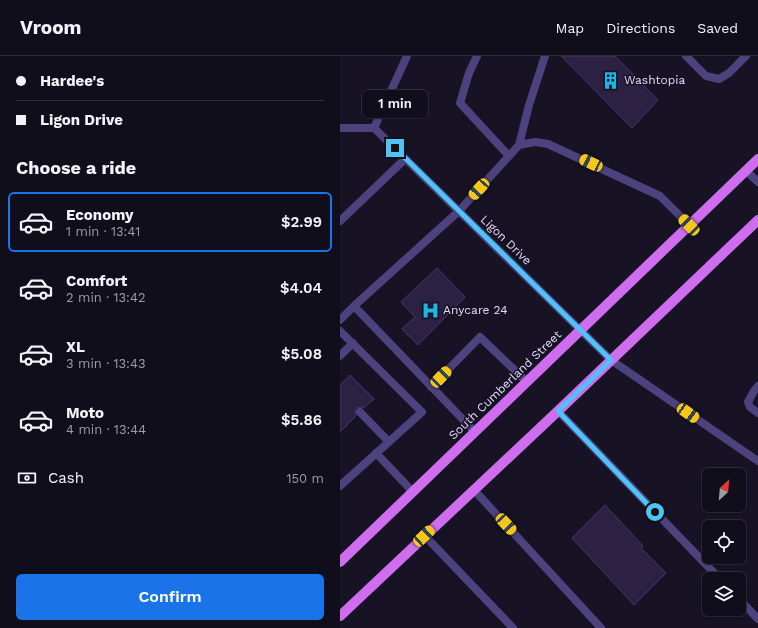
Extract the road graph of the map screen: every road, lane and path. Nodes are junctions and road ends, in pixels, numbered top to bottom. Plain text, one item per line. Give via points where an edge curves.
1 (407, 56) edge
2 (477, 56) edge
3 (546, 56) edge
4 (686, 56) edge
5 (746, 56) edge
6 (340, 128) edge
7 (374, 128) junction
8 (519, 145) junction
9 (509, 156) junction
10 (405, 159) junction
11 (758, 159) edge
12 (746, 171) junction
13 (758, 182) edge
14 (459, 211) junction
15 (758, 220) edge
16 (340, 221) edge
17 (689, 225) junction
18 (354, 306) junction
19 (340, 320) edge
20 (580, 330) junction
21 (340, 331) edge
22 (353, 343) junction
23 (340, 356) edge
24 (611, 360) junction
25 (526, 382) junction
26 (758, 386) edge
27 (431, 387) junction
28 (558, 411) junction
29 (360, 412) dead end
30 (758, 413) edge
31 (475, 432) junction
32 (389, 442) junction
33 (376, 453) junction
34 (758, 461) edge
35 (340, 486) edge
36 (474, 490) junction
37 (413, 492) junction
38 (424, 536) junction
39 (340, 562) edge
40 (713, 572) edge
41 (746, 606) edge
42 (340, 616) edge
43 (758, 619) edge
44 (513, 628) edge
45 (601, 628) edge

1 - 7 street
2 - 9 street via 460,102
3 - 8 street via 529,105
4 - 5 street via 706,76 718,79 729,73
6 - 7 street
7 - 10 street, Ligon Drive
8 - 9 street
8 - 17 street via 535,142 548,144 640,186 660,196
9 - 14 street
10 - 14 street, Ligon Drive
10 - 16 street
11 - 12 main road, South Cumberland Street
12 - 13 street
12 - 17 main road, South Cumberland Street
14 - 18 street
14 - 20 street, Ligon Drive
15 - 24 main road
17 - 20 main road, South Cumberland Street
18 - 19 street
18 - 27 street
20 - 24 street, Ligon Drive
20 - 25 main road, South Cumberland Street
21 - 22 street
22 - 23 street
22 - 32 street via 422,412
24 - 28 main road
24 - 34 street, Ligon Drive
25 - 27 street via 480,337
25 - 31 main road, South Cumberland Street
26 - 30 street via 748,402
27 - 31 street
28 - 36 main road
28 - 40 street
29 - 32 street
31 - 37 main road, South Cumberland Street
32 - 33 street
33 - 35 street
33 - 37 street
36 - 38 main road
36 - 45 street
37 - 39 main road, South Cumberland Street
38 - 42 main road
38 - 44 street
41 - 43 street

